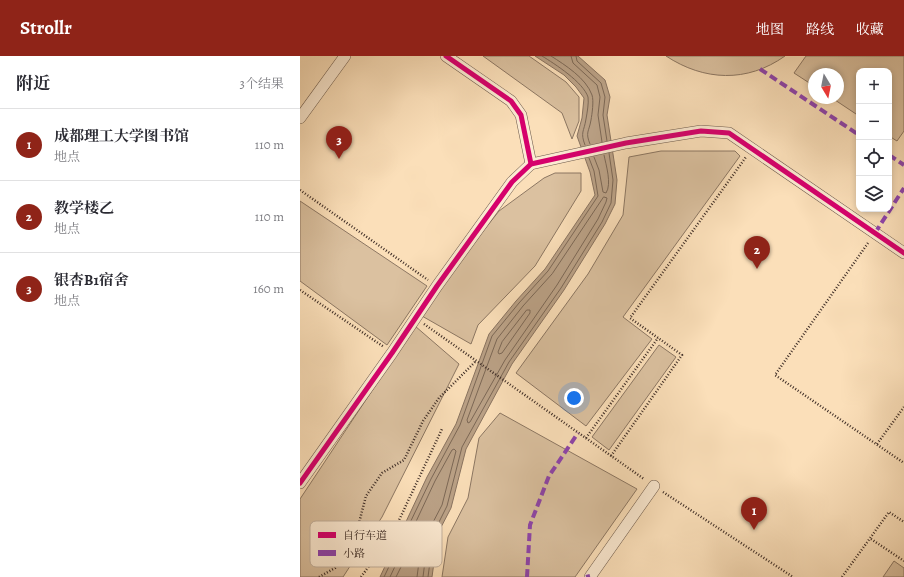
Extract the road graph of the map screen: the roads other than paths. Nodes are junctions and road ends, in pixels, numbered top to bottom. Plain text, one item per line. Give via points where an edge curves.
1 (345, 56) edge
2 (446, 56) edge
3 (300, 118) edge
4 (531, 164) junction
5 (904, 253) edge
6 (300, 483) edge
7 (654, 486) road end
8 (590, 577) edge

1 - 3 street
2 - 4 street via 511,101 521,115
4 - 5 street via 626,143 701,131 729,133
4 - 6 street via 512,182
7 - 8 street

